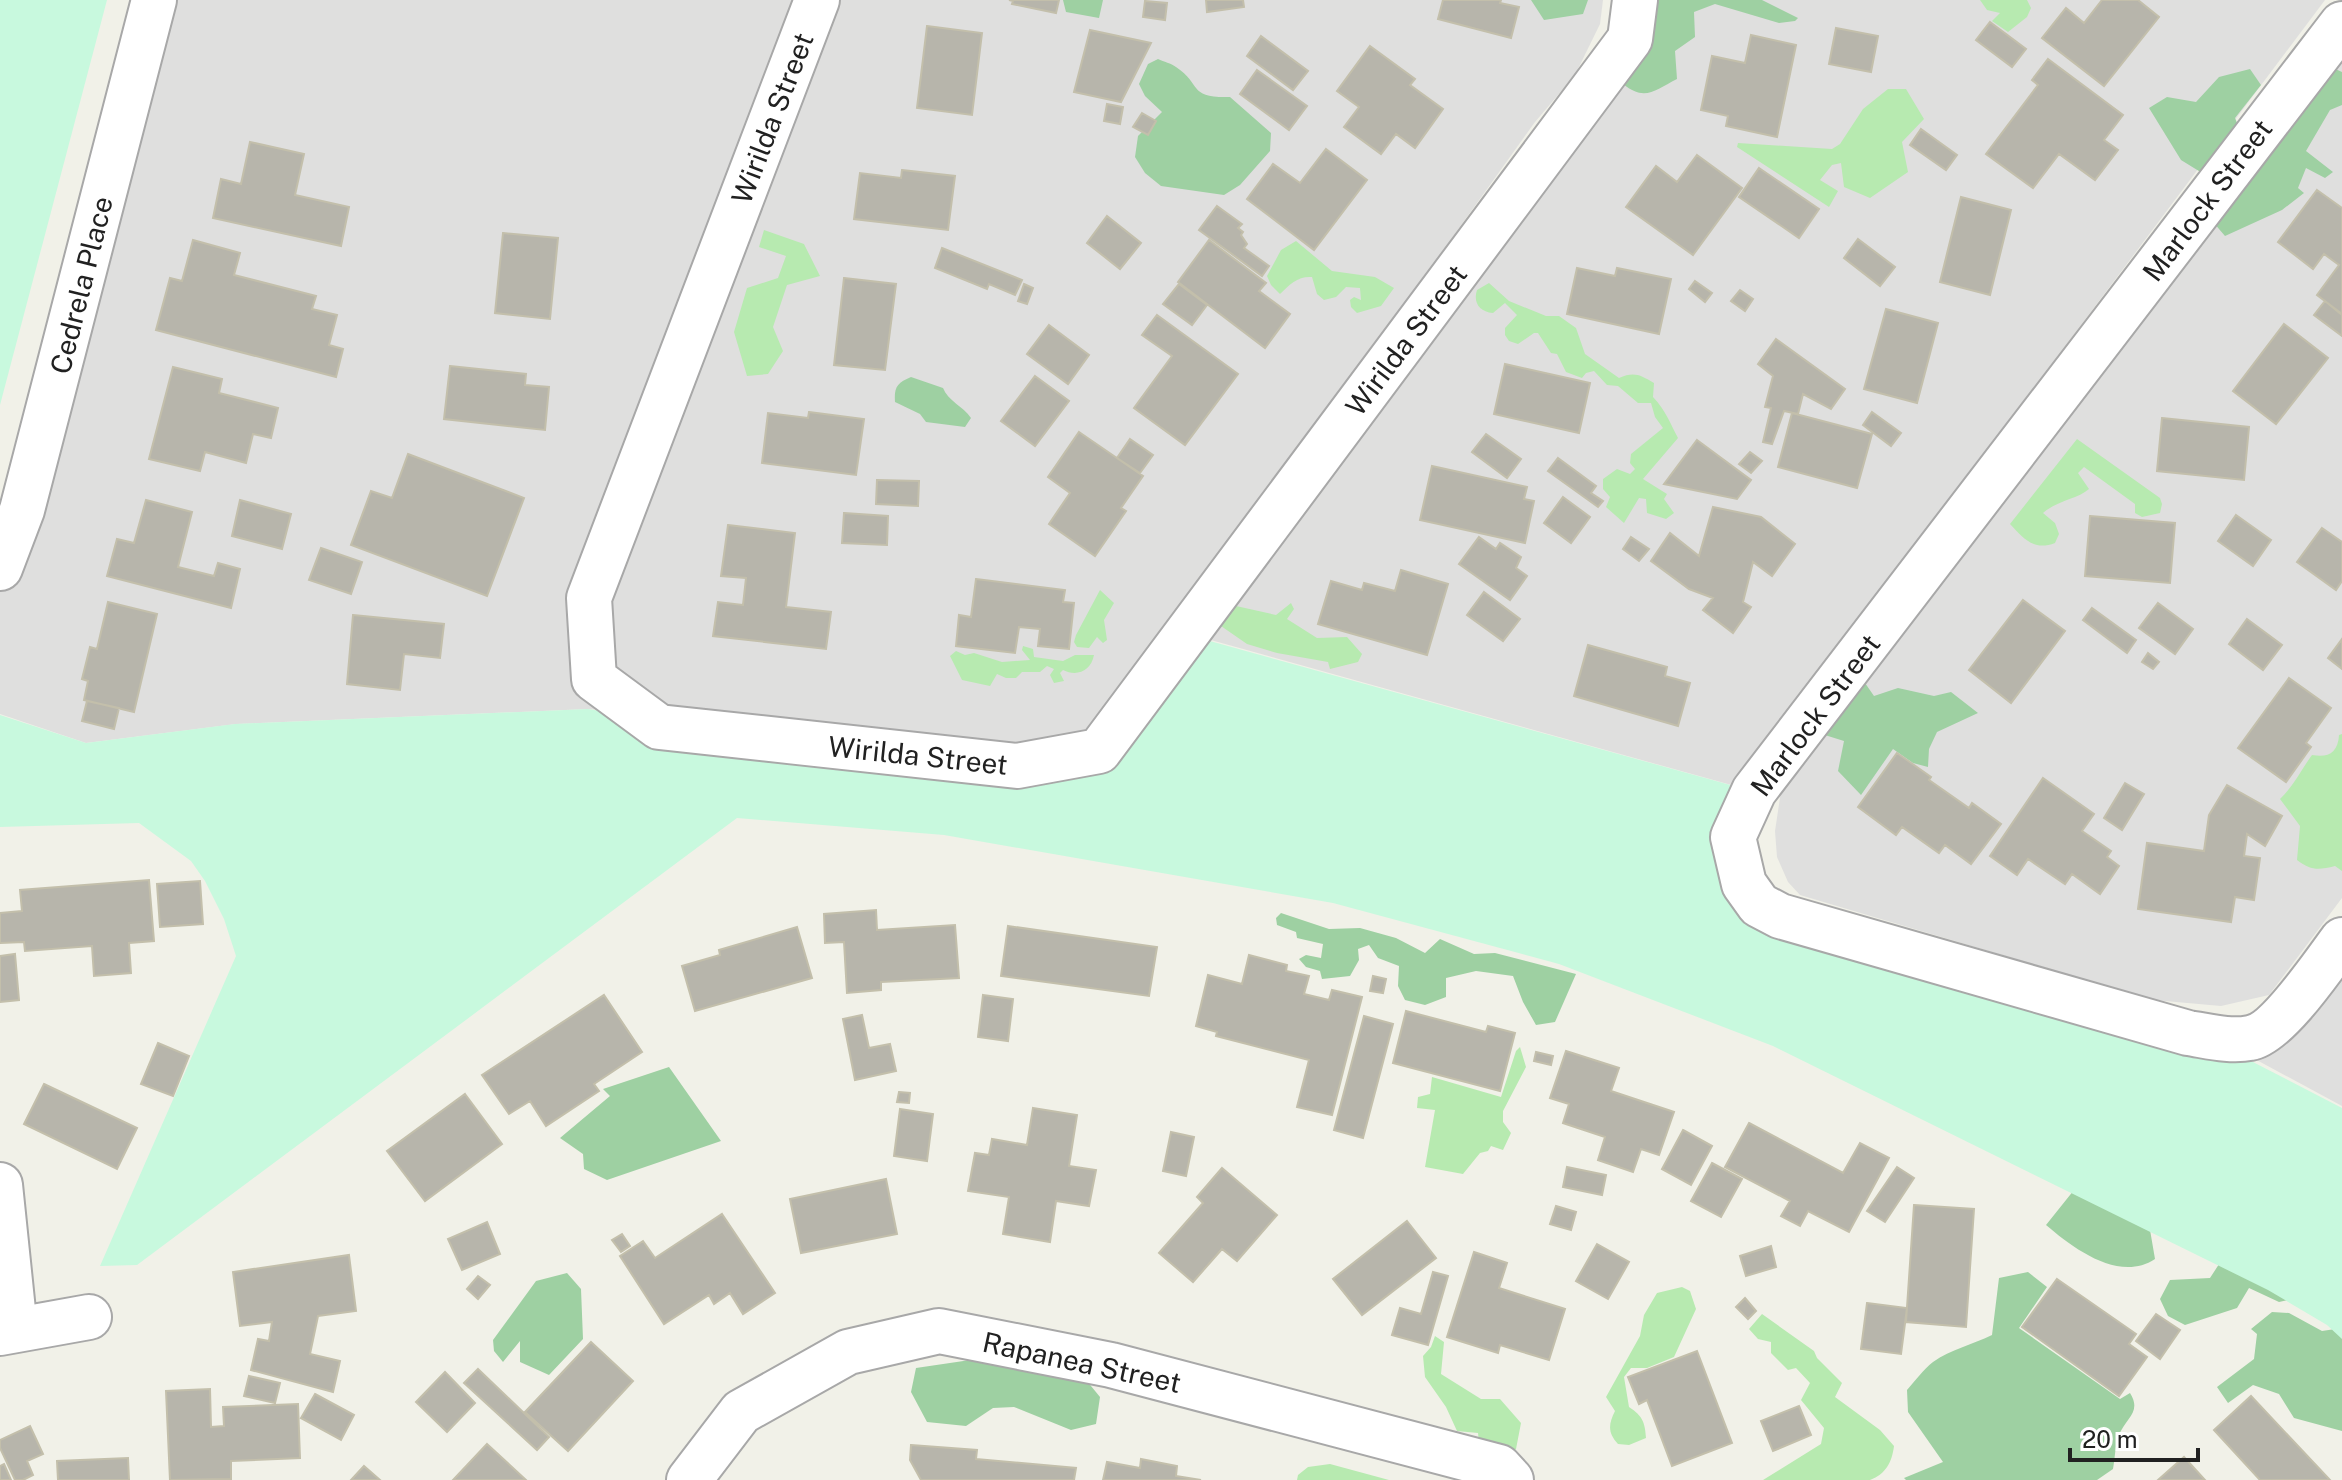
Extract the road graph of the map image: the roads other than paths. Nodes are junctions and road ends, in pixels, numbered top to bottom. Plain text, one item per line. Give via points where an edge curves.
1 (154, 0) edge
2 (817, 0) edge
3 (1635, 0) edge
4 (2342, 24) edge
5 (0, 568) edge
6 (2342, 940) edge
7 (0, 1185) edge
8 (89, 1317) dead end
9 (8, 1332) edge
10 (689, 1480) edge
11 (1511, 1480) edge

1 - 5 street, Cedrela Place via 22,510
2 - 3 street, Wirilda Street via 589,598 594,679 659,727 1017,766 1099,751 1630,39
4 - 6 street, Marlock Street via 1754,791 1733,837 1744,884 1759,905 1780,916 2188,1033 2253,1038 2278,1022
7 - 9 street
8 - 9 street
10 - 11 street, Rapanea Street via 741,1412 848,1352 939,1331 1126,1368 1499,1467

